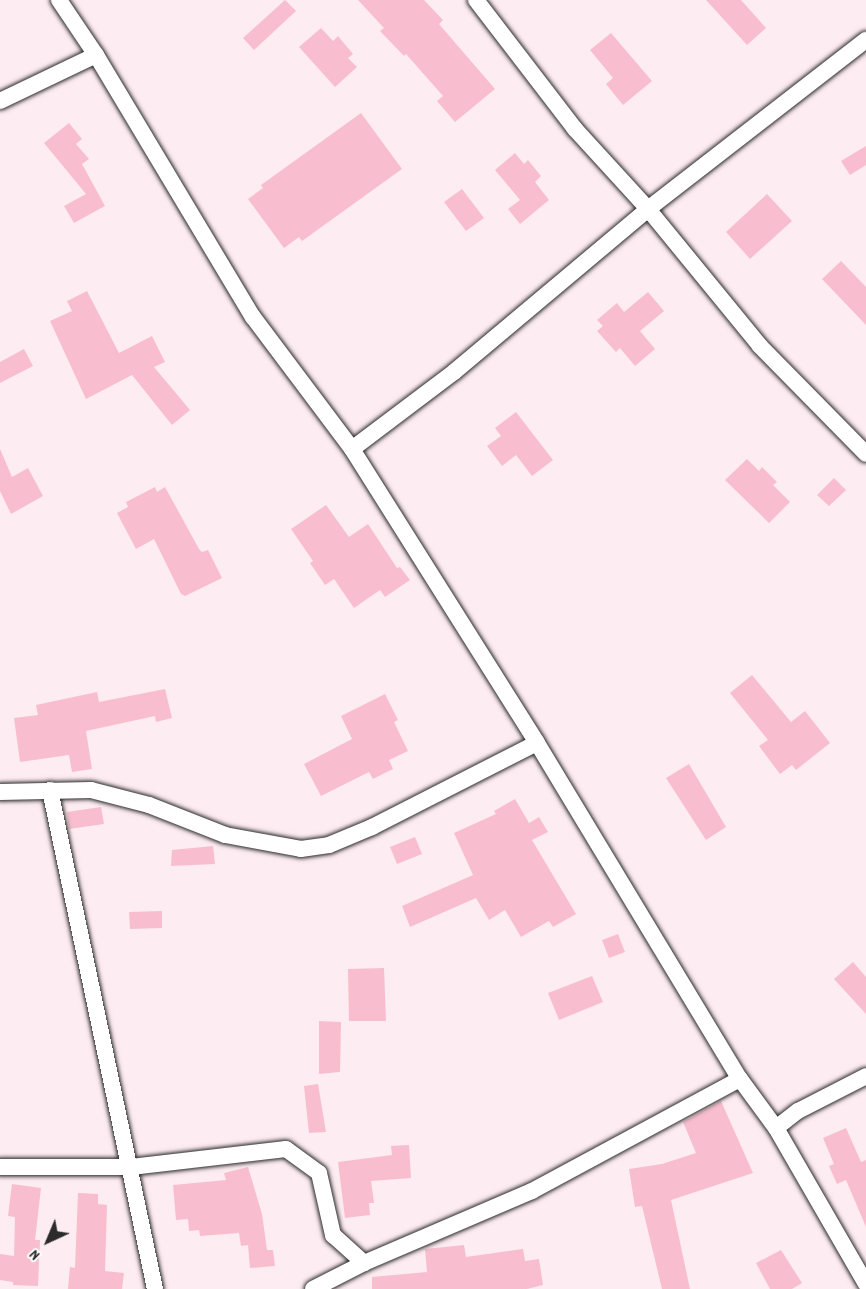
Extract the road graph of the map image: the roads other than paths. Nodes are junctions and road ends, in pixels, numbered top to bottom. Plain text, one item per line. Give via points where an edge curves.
1 (58, 0) edge
2 (477, 0) edge
3 (866, 40) edge
4 (96, 55) junction
5 (0, 101) edge
6 (648, 209) junction
7 (352, 449) junction
8 (866, 454) edge
9 (537, 743) junction
10 (50, 790) junction
11 (0, 792) edge
12 (866, 1076) edge
13 (740, 1079) junction
14 (776, 1128) junction
15 (0, 1167) edge
16 (131, 1167) junction
17 (364, 1263) junction
18 (866, 1284) edge
19 (155, 1289) edge
20 (313, 1289) edge

1 - 4 street
2 - 6 street via 575,129
3 - 6 street
4 - 5 street
4 - 7 street via 253,317
6 - 7 street via 454,372
6 - 8 street via 760,346
7 - 9 street
9 - 10 street via 372,826 328,845 301,849 225,835 149,805 103,792
9 - 13 street
10 - 11 street
10 - 16 street
12 - 14 street via 798,1111
13 - 14 street
13 - 17 street via 532,1191
14 - 18 street
15 - 16 street
16 - 17 street via 286,1149 319,1173 333,1235
16 - 19 street
17 - 20 street

